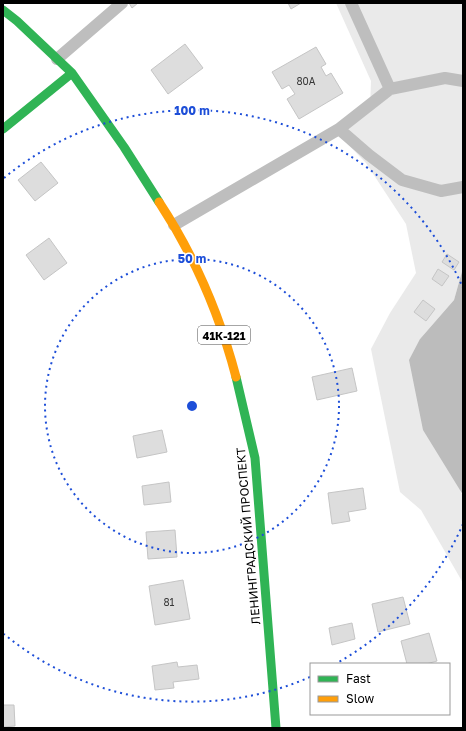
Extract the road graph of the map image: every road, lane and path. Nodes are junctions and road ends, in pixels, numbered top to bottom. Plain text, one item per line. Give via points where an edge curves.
1 (122, 3) edge
2 (351, 3) edge
3 (3, 10) edge
4 (57, 59) junction
5 (72, 73) junction
6 (463, 81) edge
7 (390, 89) junction
8 (3, 129) edge
9 (339, 129) junction
10 (463, 187) edge
11 (174, 225) junction
12 (276, 728) edge

1 - 4 lane
2 - 7 lane
3 - 4 main road, ЛЕНИНГРАДСКИЙ ПРОСПЕКТ / 41К-121
4 - 5 main road, ЛЕНИНГРАДСКИЙ ПРОСПЕКТ / 41К-121
5 - 8 main road
5 - 11 main road, ЛЕНИНГРАДСКИЙ ПРОСПЕКТ / 41К-121
6 - 7 lane via 445,78
7 - 9 lane
9 - 10 lane via 402,180 441,191
9 - 11 lane
11 - 12 main road, ЛЕНИНГРАДСКИЙ ПРОСПЕКТ / 41К-121 via 203,284 227,342 255,458

